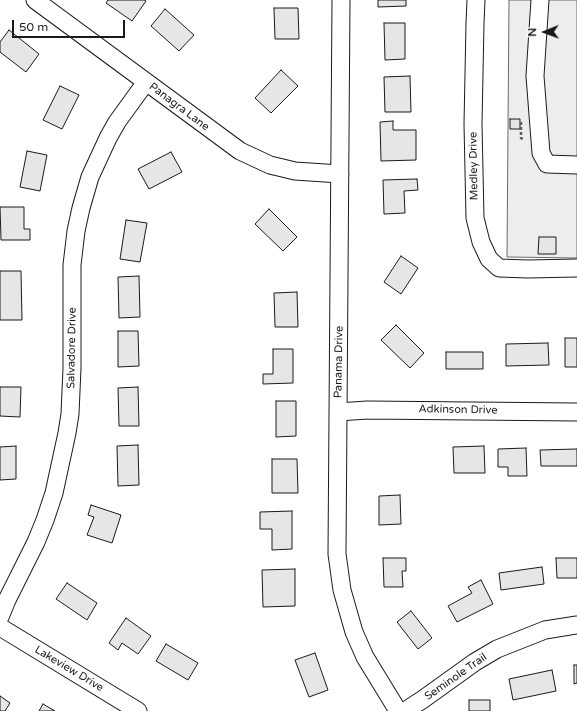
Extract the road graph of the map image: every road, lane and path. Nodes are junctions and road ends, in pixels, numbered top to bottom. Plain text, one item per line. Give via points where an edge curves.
1 (35, 0) edge
2 (341, 0) edge
3 (476, 0) edge
4 (540, 0) edge
5 (146, 82) junction
6 (577, 165) edge
7 (340, 174) junction
8 (577, 268) edge
9 (338, 412) junction
10 (577, 412) edge
11 (0, 617) edge
12 (577, 624) edge
13 (0, 627) edge
14 (138, 711) edge
15 (398, 711) edge
16 (405, 711) edge

1 - 5 street, Panagra Lane
2 - 7 street, Panama Drive
3 - 8 street, Medley Drive via 473,124 475,218 481,242 489,259 499,268
4 - 6 street via 535,76 541,153 547,164
5 - 7 street, Panagra Lane via 240,151 270,165 295,171
5 - 11 street, Salvadore Drive via 108,138 90,177 81,208 72,265 72,368 67,433 54,493 42,528
7 - 9 street, Panama Drive
9 - 10 street, Adkinson Drive
9 - 15 street, Panama Drive via 336,536 342,590 354,632 365,657
12 - 16 street, Seminole Trail via 545,630 497,649
13 - 14 street, Lakeview Drive

